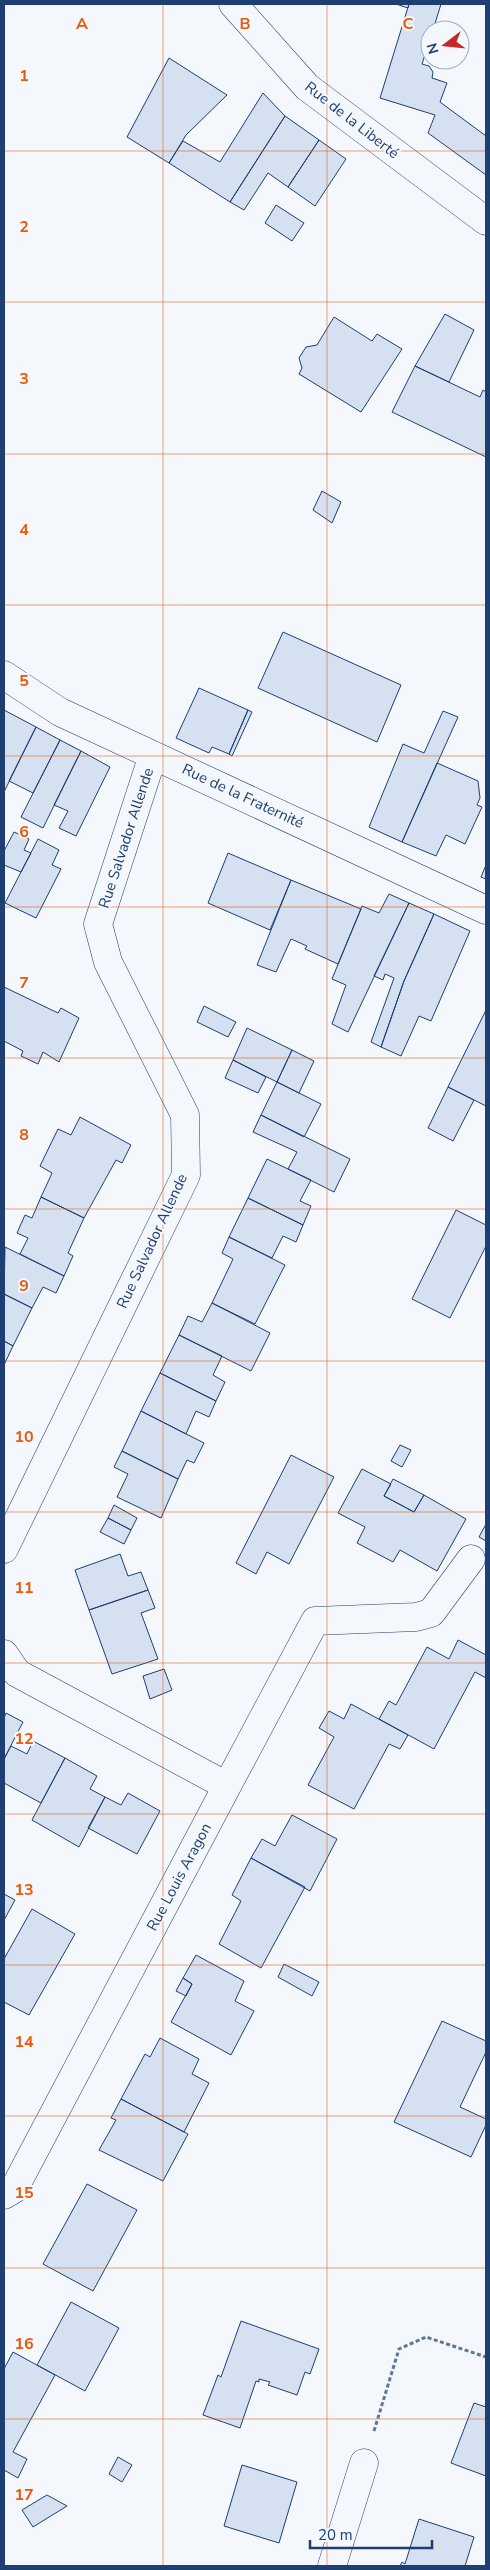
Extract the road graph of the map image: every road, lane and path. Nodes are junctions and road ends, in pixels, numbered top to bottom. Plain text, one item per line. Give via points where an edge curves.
1 (233, 4) edge
2 (486, 221) edge
3 (4, 675) edge
4 (153, 756) junction
5 (486, 910) edge
6 (4, 1549) edge
7 (471, 1559) dead end
8 (4, 1654) edge
9 (227, 1786) junction
10 (4, 2195) edge
11 (486, 2357) edge
12 (364, 2463) joint
13 (332, 2566) edge

1 - 2 street, Rue de la Liberté via 307,87
3 - 4 street, Rue de la Fraternité via 60,712
4 - 5 street, Rue de la Fraternité
4 - 6 street, Rue Salvador Allende via 98,924 108,962 185,1115 186,1175
7 - 9 street, Rue Louis Aragon via 431,1613 416,1617 315,1621
8 - 9 street via 17,1673
9 - 10 street, Rue Louis Aragon via 14,2189
11 - 12 path via 426,2336 399,2349
12 - 13 street

